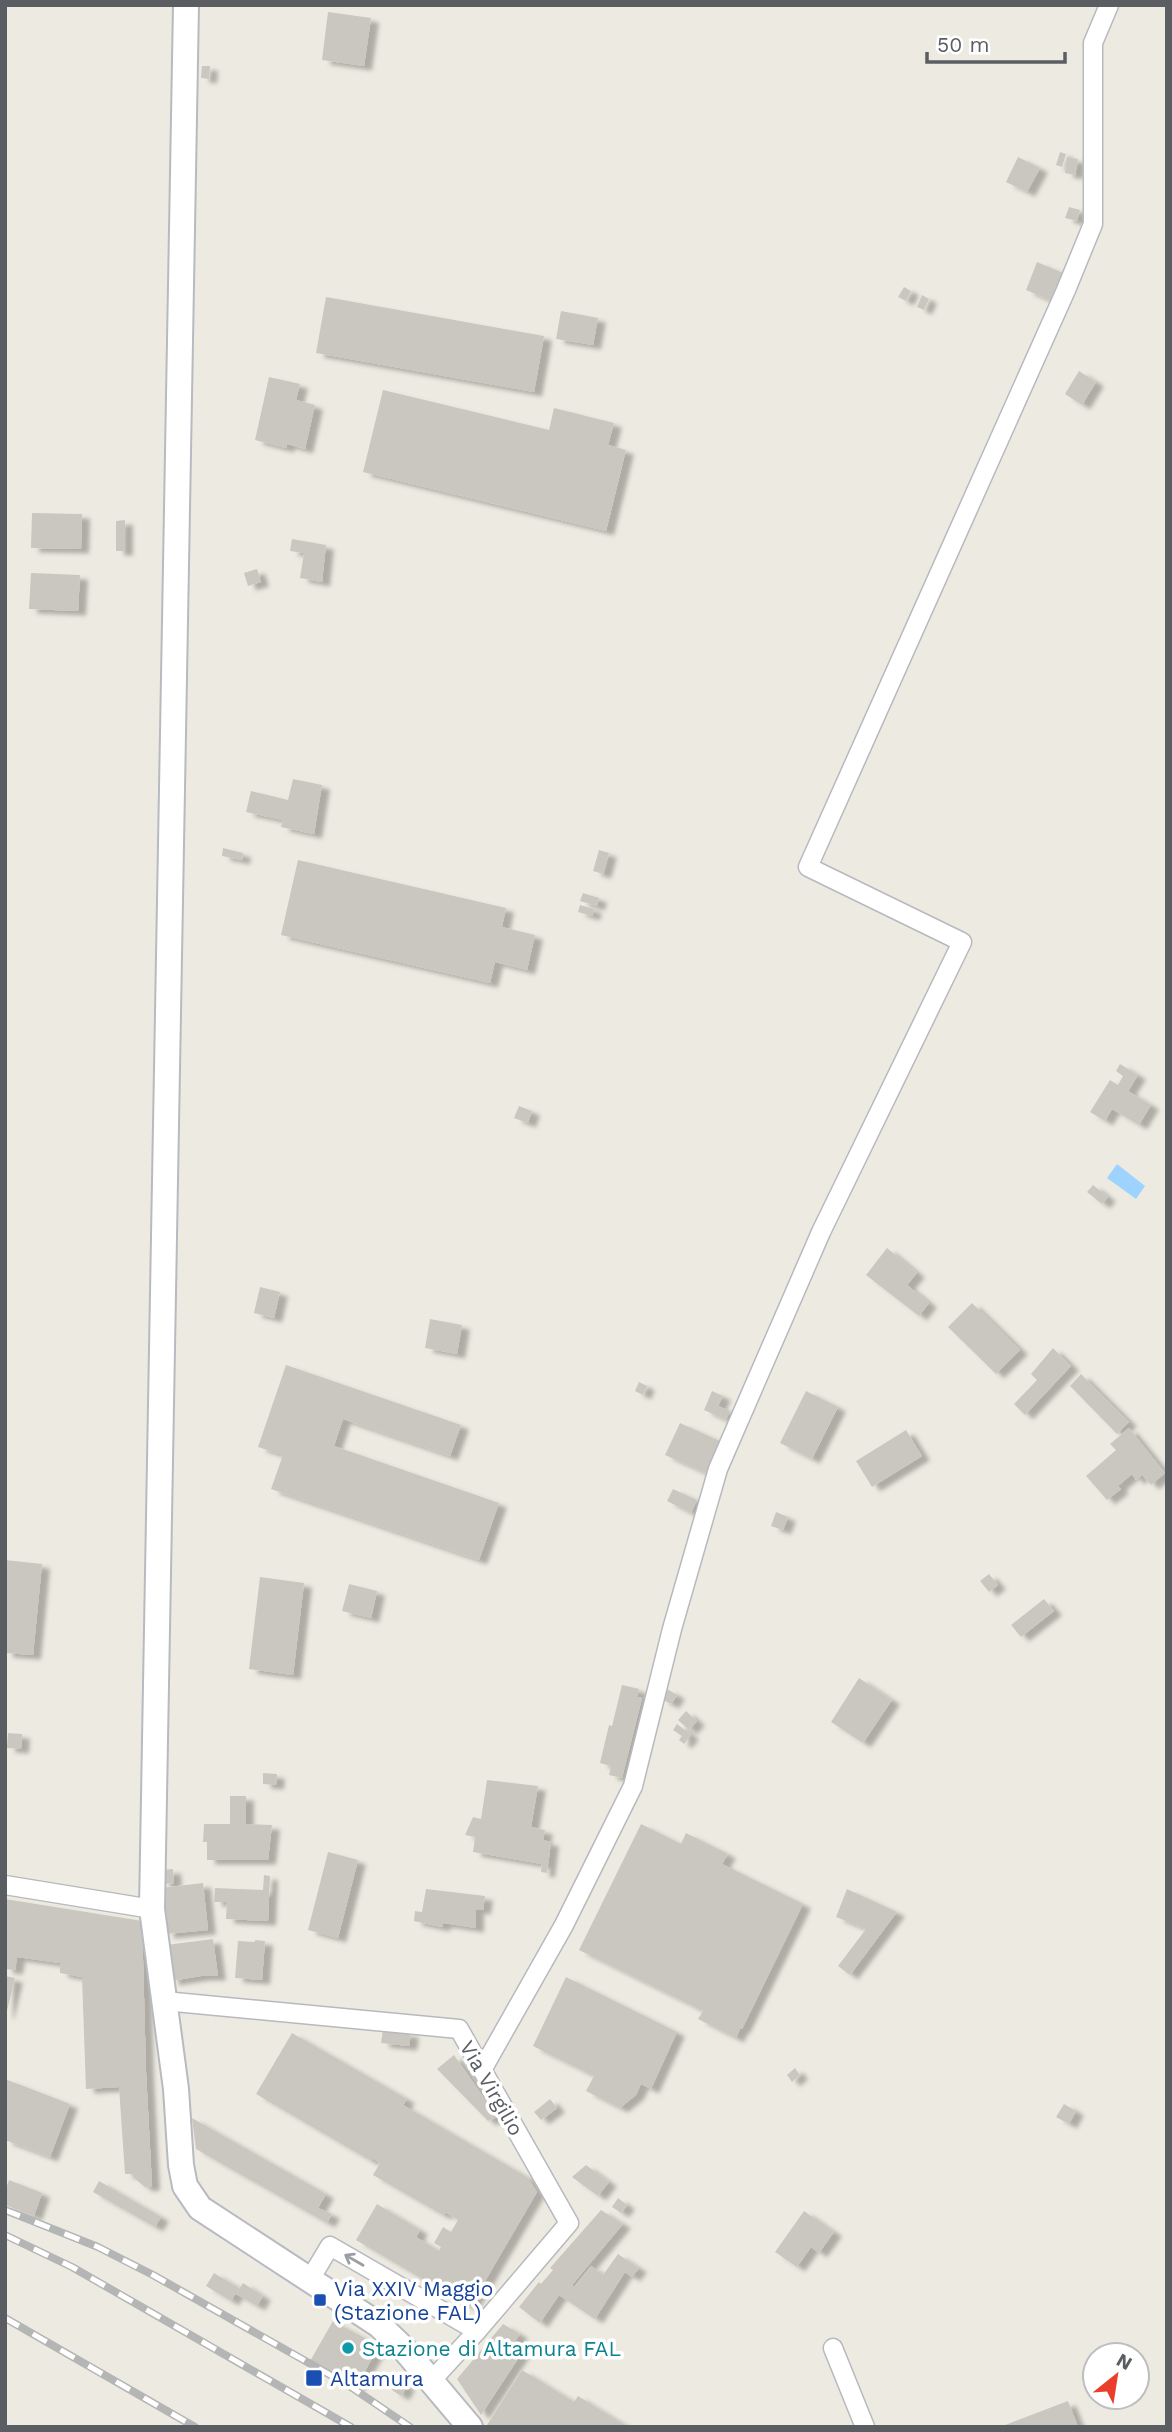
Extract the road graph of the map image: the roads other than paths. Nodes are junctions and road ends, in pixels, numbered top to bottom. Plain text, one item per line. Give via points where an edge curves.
1 (186, 5) edge
2 (1109, 5) edge
3 (5, 1885) edge
4 (152, 1909) junction
5 (164, 2001) junction
6 (482, 2070) junction
7 (309, 2281) junction
8 (477, 2331) junction
9 (833, 2348) dead end
10 (432, 2380) junction
11 (470, 2427) edge
12 (865, 2427) edge

1 - 4 main road
2 - 6 street via 1093,43 1093,224 808,867 962,942 821,1232 718,1469 633,1786 564,1925
3 - 4 street
4 - 5 main road
5 - 6 street, Via Virgilio via 459,2029
5 - 7 main road via 186,2186 200,2208
6 - 8 street, Via Virgilio via 569,2222
8 -> 7 street via 330,2246
7 - 10 main road via 379,2325
8 - 10 street, Via Virgilio
9 - 12 street
10 - 11 main road

